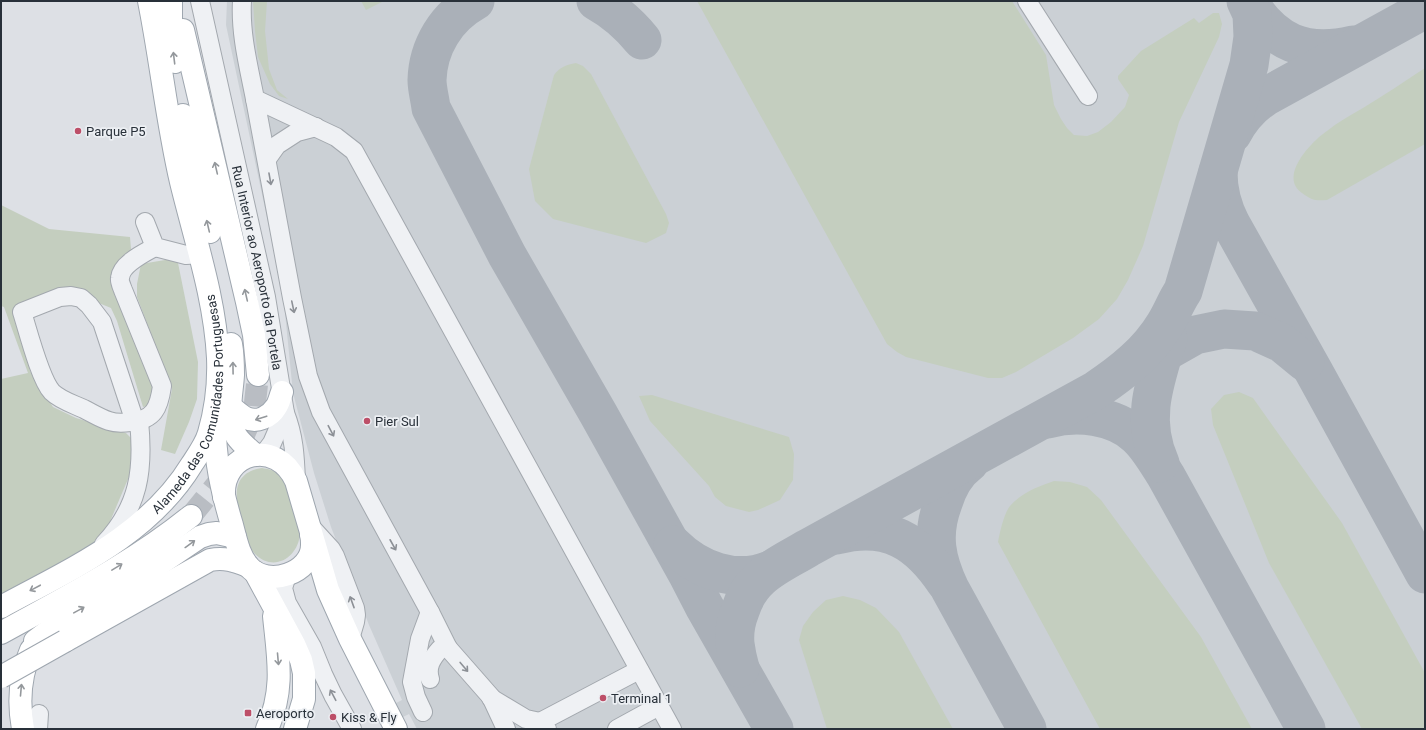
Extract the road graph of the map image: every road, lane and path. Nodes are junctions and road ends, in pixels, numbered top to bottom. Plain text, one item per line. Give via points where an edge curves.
1 (149, 1) edge
2 (171, 1) edge
3 (176, 1) edge
4 (200, 1) edge
5 (242, 1) edge
6 (1026, 1) edge
7 (1088, 96) dead end
8 (256, 99) junction
9 (316, 127) junction
10 (267, 159) junction
11 (145, 222) dead end
12 (155, 247) junction
13 (201, 254) junction
14 (258, 375) tunnel mouth
15 (224, 401) junction
16 (283, 402) junction
17 (137, 421) junction
18 (259, 455) junction
19 (296, 481) junction
20 (224, 497) junction
21 (191, 516) tunnel mouth
22 (310, 530) junction
23 (235, 537) junction
24 (93, 557) junction
25 (252, 569) junction
26 (287, 575) junction
27 (71, 594) junction
28 (1, 606) edge
29 (273, 606) junction
30 (430, 612) junction
31 (1, 633) edge
32 (35, 640) junction
33 (448, 648) junction
34 (640, 670) junction
35 (1, 677) edge
36 (430, 679) dead end
37 (491, 697) junction
38 (659, 706) junction
39 (423, 712) dead end
40 (544, 725) edge
41 (23, 729) edge
42 (267, 729) edge
43 (295, 729) edge
44 (352, 729) edge
45 (396, 729) edge
46 (506, 729) edge
47 (617, 729) edge
48 (672, 729) edge

1 - 13 main road, Alameda das Comunidades Portuguesas via 178,167
15 -> 2 main road via 233,356 216,261 182,114 171,28
14 -> 3 main road via 247,302
4 - 16 street, Rua Interior ao Aeroporto da Portela via 266,297
5 - 8 street via 248,64
6 - 7 street
8 - 9 street
8 - 10 street
9 - 10 street via 297,132 277,145
9 - 34 street via 336,137 354,151
10 -> 30 street via 308,376 336,439
11 - 12 street
12 - 13 street via 186,255
12 - 17 street via 129,264 120,278 162,386 160,402 153,413 145,420
13 - 15 main road, Alameda das Comunidades Portuguesas
16 -> 15 main road via 270,415 253,420 245,418
15 - 18 main road via 236,437
15 - 20 main road via 214,441
15 - 24 main road, Alameda das Comunidades Portuguesas via 209,434 176,487 117,542
16 - 18 street via 272,443
16 - 19 street, Rua Interior ao Aeroporto da Portela via 292,435
17 - 17 street via 110,422 61,399 52,392 45,382 22,312 60,297 81,298 90,305 102,322
17 - 24 street via 141,460 136,492 122,521
18 - 19 main road via 275,457 286,465
18 - 20 main road via 242,460 232,468 223,488
19 - 22 main road, Rua Interior ao Aeroporto da Portela
20 - 23 main road
27 -> 21 main road via 144,551
22 - 26 main road, Rua Interior ao Aeroporto da Portela via 310,554 301,567
45 -> 22 main road, Rua Interior ao Aeroporto da Portela via 328,590
23 - 25 main road via 243,559
32 -> 23 main road via 64,619 160,564 200,537 216,533
24 -> 28 main road, Alameda das Comunidades Portuguesas
25 - 26 main road, Rua Interior ao Aeroporto da Portela via 271,578
25 - 29 main road
25 - 35 main road, Rua Interior ao Aeroporto da Portela, bridge via 230,559 210,560 166,590 72,643
44 -> 26 street via 333,695 312,647 287,603 283,588
27 - 31 main road
27 - 32 main road
29 -> 42 main road via 280,678 276,702
29 - 43 main road via 294,644 304,673 304,699
30 - 33 street
30 - 39 street via 420,639 412,682
41 -> 32 main road via 21,688
33 - 36 street via 440,649 434,656 428,668
33 -> 37 street
34 - 38 street
34 - 40 street
37 - 40 street via 526,719
37 - 46 street
38 - 47 street
38 - 48 street

